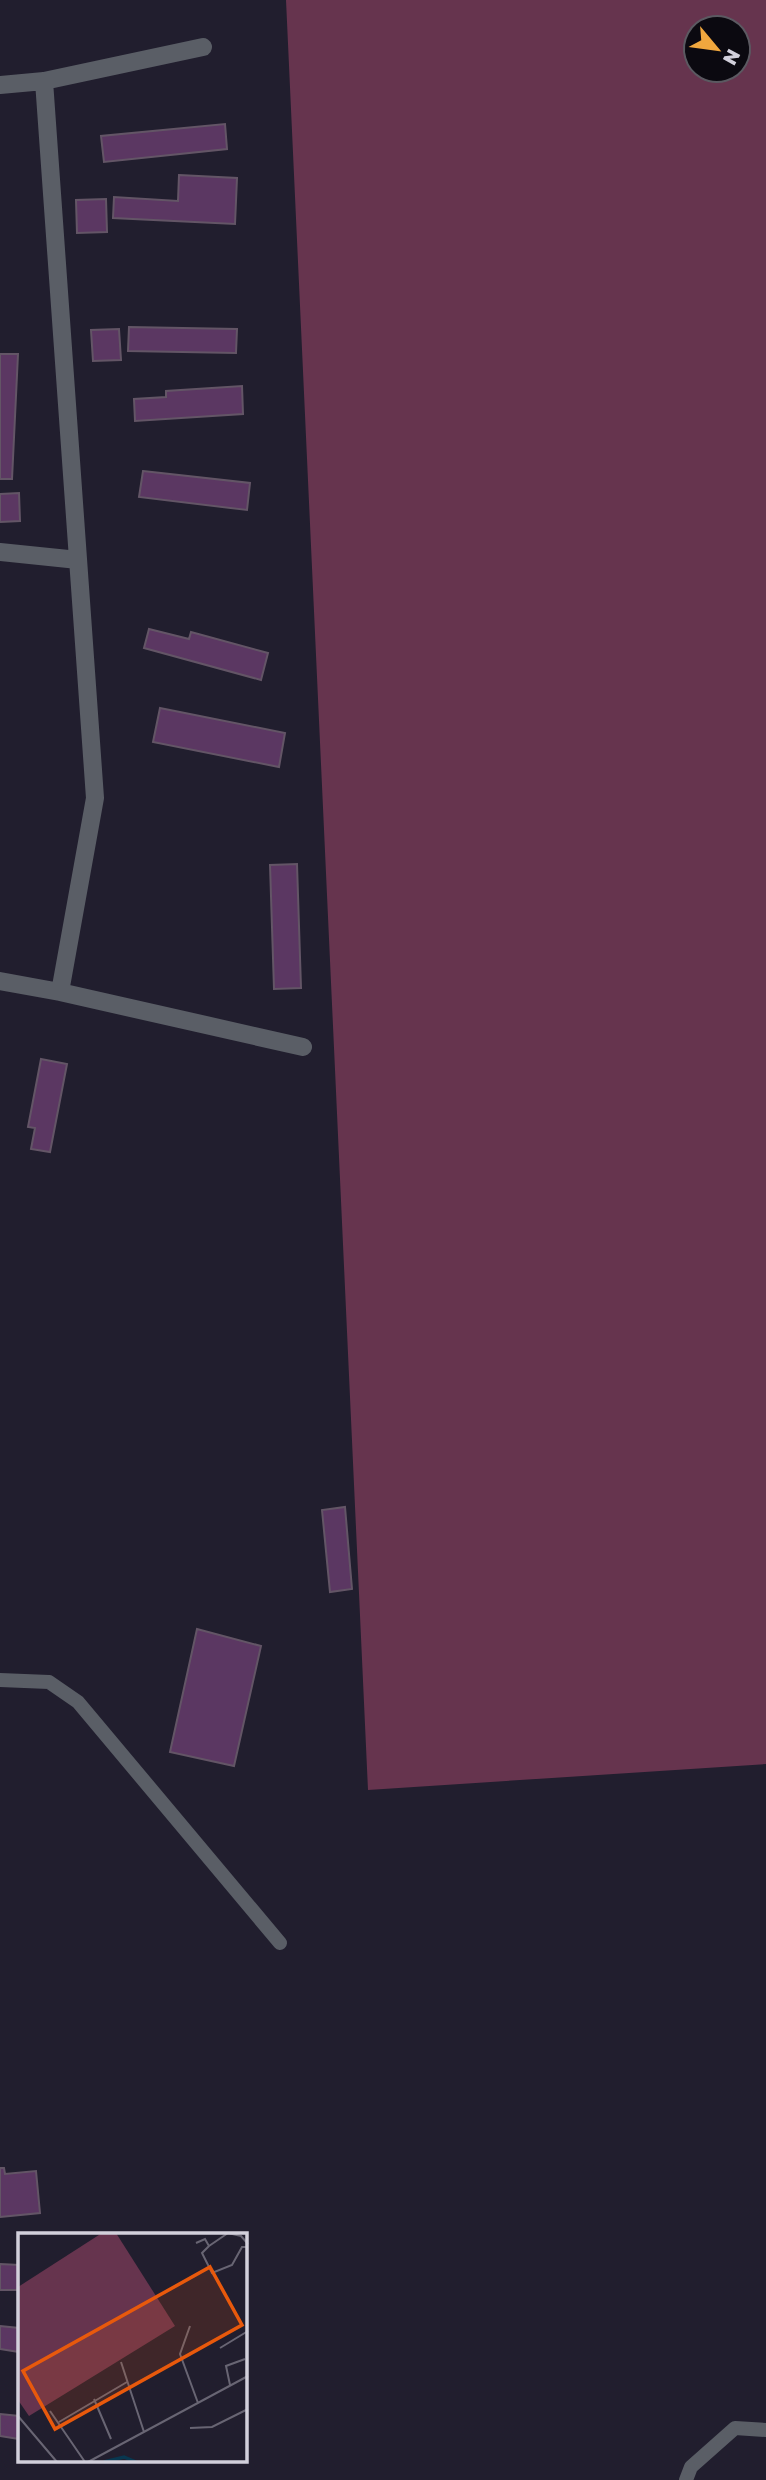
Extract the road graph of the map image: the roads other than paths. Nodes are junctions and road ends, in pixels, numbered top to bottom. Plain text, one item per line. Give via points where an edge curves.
1 (203, 47) dead end
2 (44, 81) junction
3 (0, 85) edge
4 (0, 552) edge
5 (78, 560) junction
6 (0, 981) edge
7 (60, 992) junction
8 (303, 1047) dead end
9 (0, 1680) edge
10 (280, 1943) dead end
11 (766, 2430) edge
12 (686, 2480) edge

1 - 2 street
2 - 3 street
2 - 5 street
4 - 5 street
5 - 7 street via 95,798
6 - 7 street
7 - 8 street
9 - 10 lane via 49,1682 78,1702
11 - 12 lane via 735,2428 691,2467

